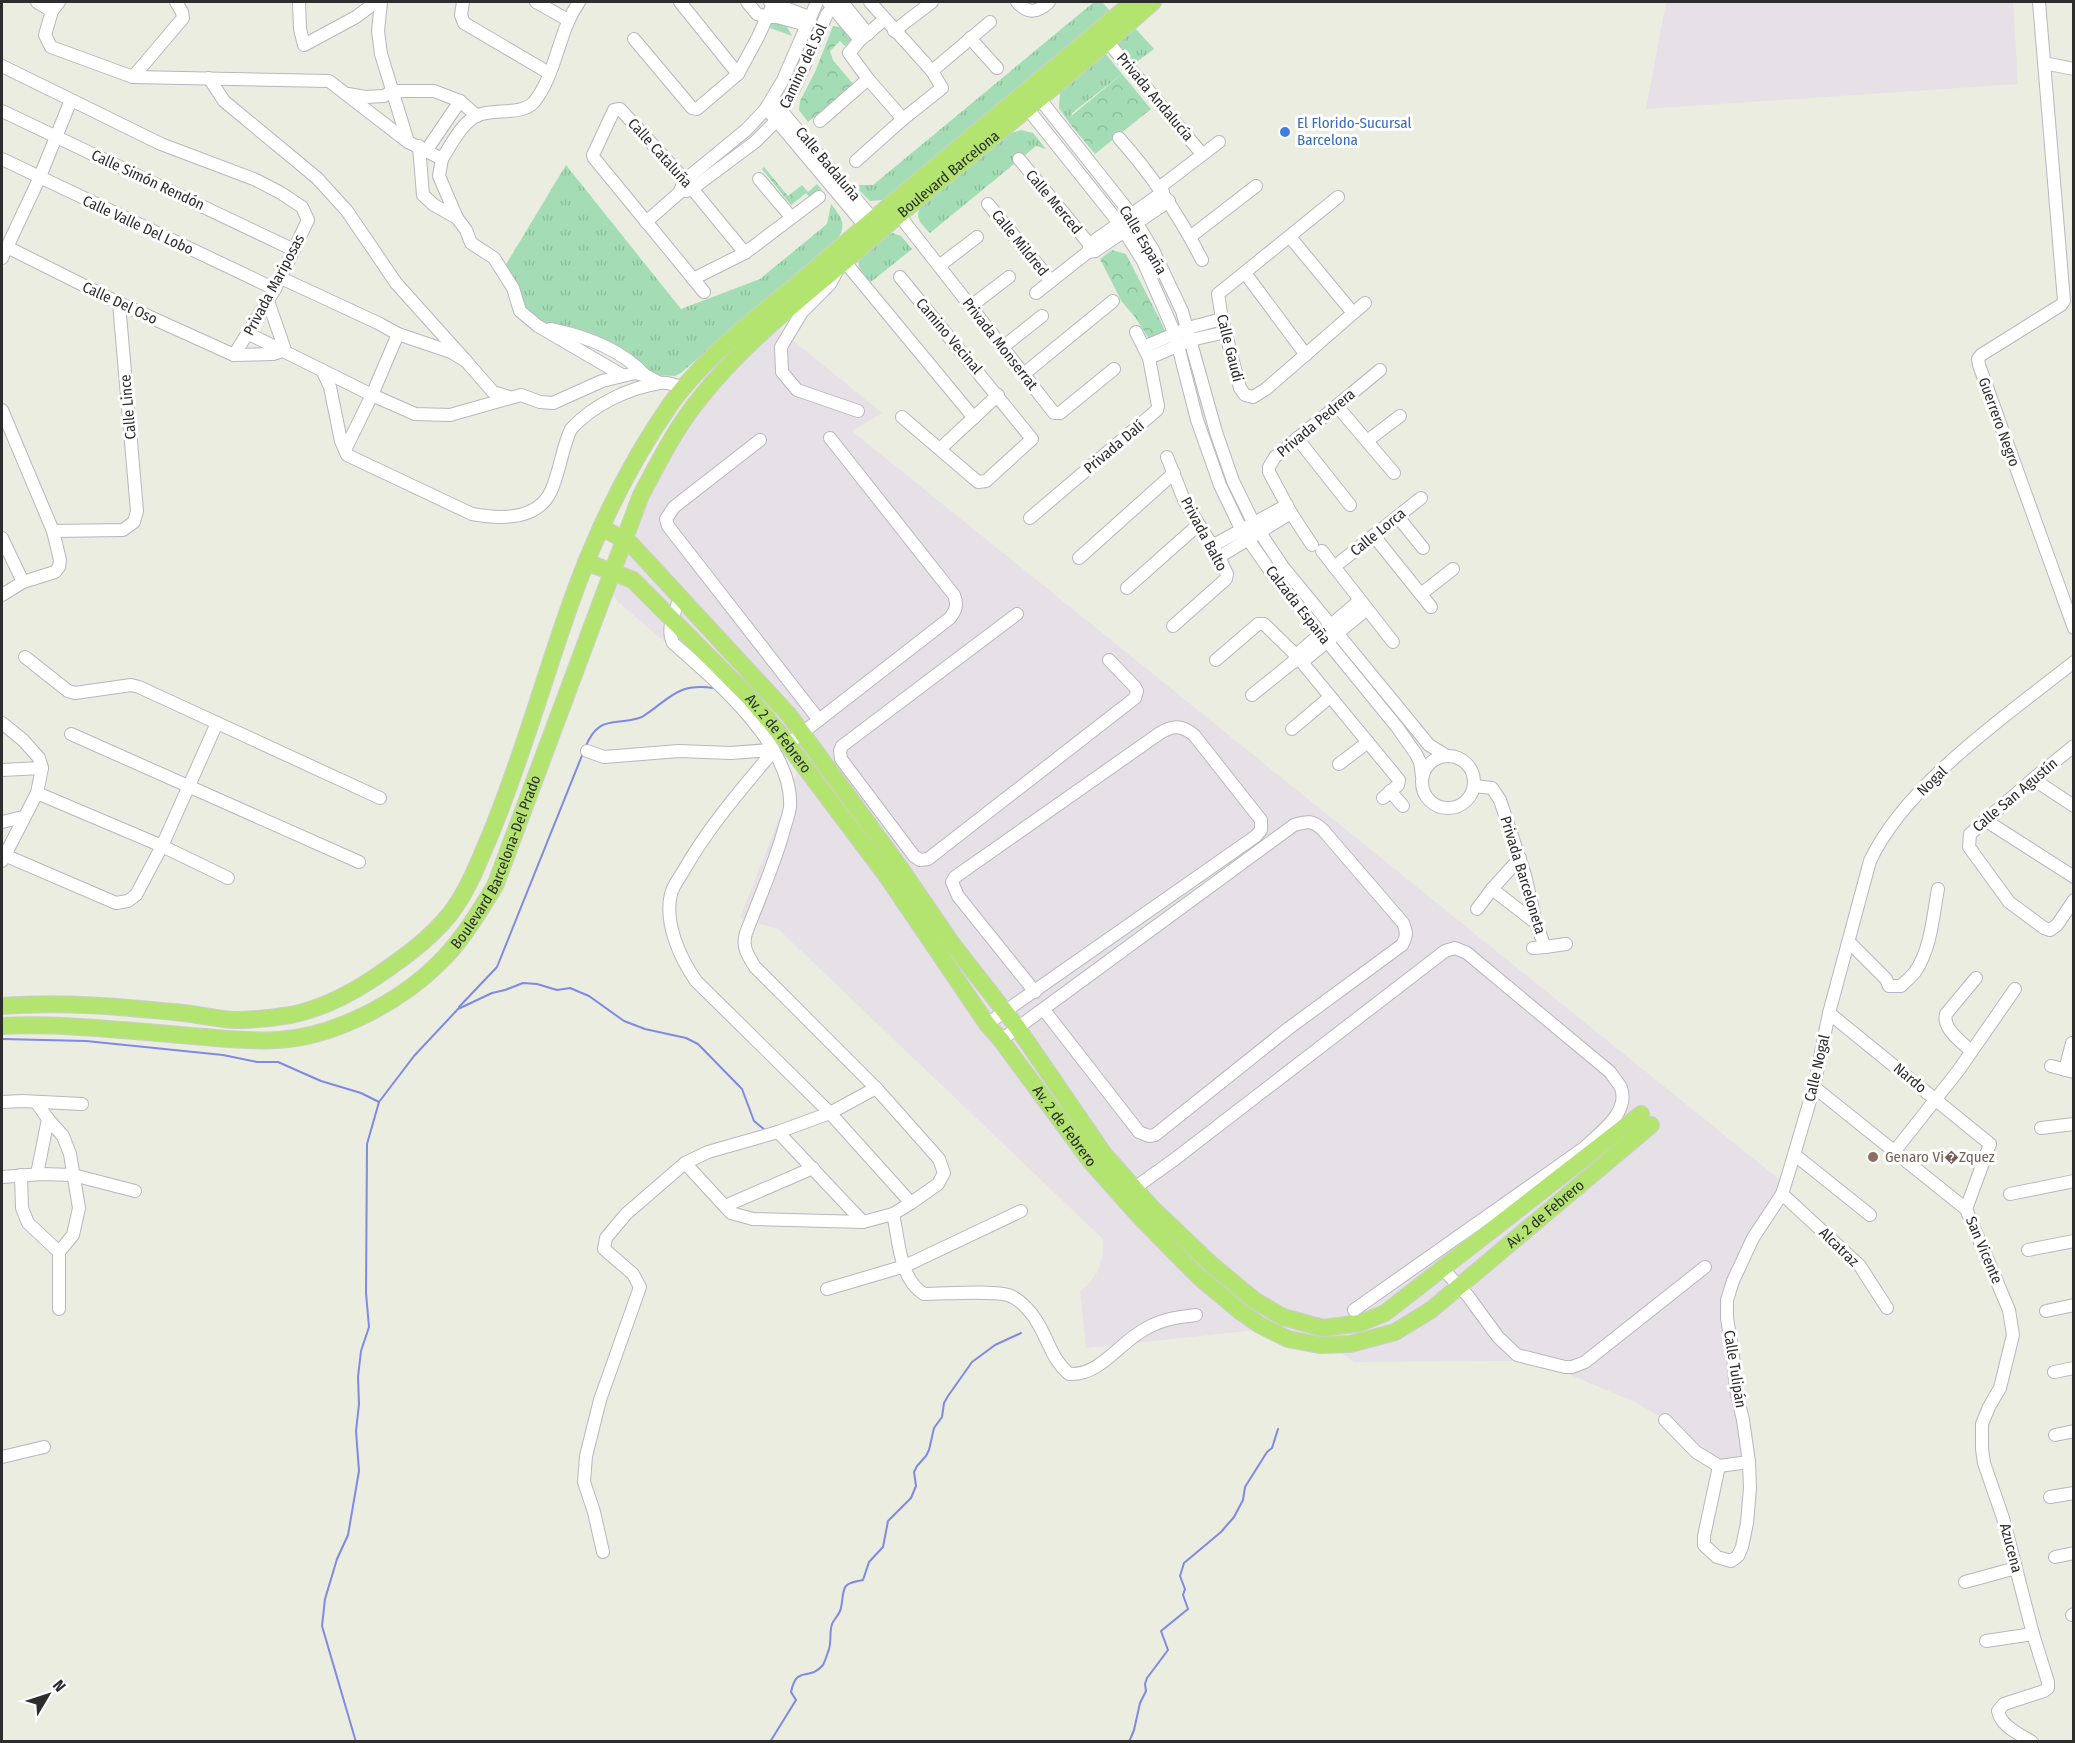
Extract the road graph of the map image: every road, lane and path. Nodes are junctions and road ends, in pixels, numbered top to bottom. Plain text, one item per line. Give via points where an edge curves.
1 (36, 2) edge
2 (299, 2) edge
3 (376, 2) edge
4 (381, 2) edge
5 (464, 2) edge
6 (536, 2) edge
7 (579, 2) edge
8 (680, 2) edge
9 (747, 2) edge
10 (772, 2) edge
11 (817, 2) edge
12 (870, 2) edge
13 (932, 2) edge
14 (1017, 2) edge
15 (1049, 2) edge
16 (1153, 2) edge
17 (2039, 2) edge
18 (835, 3) edge
19 (56, 6) edge
20 (179, 7) edge
21 (1129, 7) edge
22 (766, 18) junction
23 (885, 19) junction
24 (568, 20) junction
25 (808, 21) junction
26 (990, 22) dead end
27 (894, 31) junction
28 (864, 37) junction
29 (970, 38) junction
30 (634, 39) dead end
31 (1107, 41) junction
32 (2044, 63) junction
33 (2, 66) edge
34 (997, 68) dead end
35 (2073, 69) edge
36 (932, 71) junction
37 (549, 73) junction
38 (738, 74) junction
39 (133, 76) junction
40 (209, 78) junction
41 (868, 79) junction
42 (392, 91) junction
43 (344, 94) junction
44 (1029, 98) junction
45 (71, 100) junction
46 (460, 100) junction
47 (768, 105) junction
48 (2, 111) edge
49 (779, 115) junction
50 (477, 116) junction
51 (903, 119) junction
52 (820, 121) dead end
53 (57, 138) junction
54 (1119, 138) dead end
55 (1219, 142) dead end
56 (729, 144) junction
57 (418, 146) junction
58 (738, 154) junction
59 (1202, 154) junction
60 (2, 159) edge
61 (442, 159) junction
62 (1019, 159) dead end
63 (709, 160) junction
64 (856, 161) dead end
65 (717, 171) junction
66 (39, 179) junction
67 (759, 179) dead end
68 (1256, 186) dead end
69 (685, 188) junction
70 (1164, 194) junction
71 (819, 197) dead end
72 (1338, 197) dead end
73 (988, 204) dead end
74 (899, 215) junction
75 (791, 217) junction
76 (457, 218) junction
77 (1134, 218) junction
78 (646, 222) junction
79 (1122, 227) junction
80 (873, 228) junction
81 (977, 237) dead end
82 (1190, 237) junction
83 (1290, 237) junction
84 (1091, 249) junction
85 (294, 250) junction
86 (4, 252) edge
87 (745, 253) junction
88 (840, 259) junction
89 (1202, 260) dead end
90 (939, 266) junction
91 (1245, 273) junction
92 (900, 277) dead end
93 (1009, 277) dead end
94 (693, 279) junction
95 (1051, 281) junction
96 (275, 289) junction
97 (704, 292) dead end
98 (1036, 293) dead end
99 (1113, 301) dead end
100 (119, 303) junction
101 (1365, 303) dead end
102 (971, 306) junction
103 (1353, 313) junction
104 (1042, 316) dead end
105 (1222, 319) junction
106 (538, 326) junction
107 (1136, 332) dead end
108 (1226, 332) junction
109 (249, 334) junction
110 (398, 334) junction
111 (1183, 337) junction
112 (741, 341) junction
113 (1004, 347) junction
114 (285, 350) junction
115 (1147, 352) junction
116 (234, 355) junction
117 (1306, 355) junction
118 (466, 361) junction
119 (1114, 369) dead end
120 (322, 370) junction
121 (1380, 370) dead end
122 (1025, 373) junction
123 (622, 375) junction
124 (647, 376) junction
125 (660, 383) junction
126 (683, 388) junction
127 (372, 395) junction
128 (998, 395) junction
129 (510, 398) junction
130 (1337, 406) junction
131 (2, 410) edge
132 (858, 411) dead end
133 (1210, 416) junction
134 (1400, 416) dead end
135 (902, 417) dead end
136 (974, 418) junction
137 (1197, 420) junction
138 (830, 438) dead end
139 (1297, 438) junction
140 (760, 440) dead end
141 (1367, 441) junction
142 (941, 448) junction
143 (345, 450) junction
144 (1167, 457) dead end
145 (1173, 473) junction
146 (1394, 473) dead end
147 (1420, 498) dead end
148 (1350, 505) dead end
149 (1289, 509) junction
150 (1398, 517) junction
151 (1030, 518) dead end
152 (1253, 522) junction
153 (1198, 525) junction
154 (601, 527) junction
155 (1241, 529) junction
156 (53, 531) junction
157 (1374, 536) junction
158 (1254, 537) junction
159 (2, 538) edge
160 (624, 539) junction
161 (1212, 546) junction
162 (1423, 548) dead end
163 (1219, 557) junction
164 (1079, 558) dead end
165 (586, 562) junction
166 (1334, 567) junction
167 (1453, 569) dead end
168 (612, 571) junction
169 (23, 582) junction
170 (1127, 588) dead end
171 (1421, 594) junction
172 (2, 595) edge
173 (680, 598) junction
174 (1364, 604) junction
175 (1431, 607) dead end
176 (1017, 614) dead end
177 (672, 618) junction
178 (1173, 626) dead end
179 (2073, 628) edge
180 (1334, 630) junction
181 (1324, 639) junction
182 (1394, 642) dead end
183 (25, 657) dead end
184 (1297, 659) junction
185 (1109, 660) dead end
186 (1216, 660) dead end
187 (2073, 662) edge
188 (1252, 695) dead end
189 (1330, 697) junction
190 (819, 720) junction
191 (1402, 722) junction
192 (2, 723) edge
193 (217, 723) junction
194 (1292, 729) dead end
195 (802, 732) junction
196 (71, 734) dead end
197 (1368, 742) junction
198 (788, 744) junction
199 (2073, 746) edge
200 (586, 751) dead end
201 (1447, 756) junction
202 (2, 762) edge
203 (1339, 764) dead end
204 (42, 768) junction
205 (20, 769) junction
206 (2, 770) edge
207 (1422, 776) junction
208 (2033, 779) junction
209 (189, 786) junction
210 (1474, 786) junction
211 (38, 793) junction
212 (380, 798) dead end
213 (1403, 806) dead end
214 (2073, 806) edge
215 (23, 817) junction
216 (1985, 820) junction
217 (2, 822) edge
218 (162, 846) junction
219 (914, 856) junction
220 (3, 857) edge
221 (1520, 858) junction
222 (359, 862) dead end
223 (892, 870) junction
224 (2073, 877) edge
225 (228, 878) dead end
226 (1492, 889) junction
227 (1938, 889) dead end
228 (2073, 900) edge
229 (1477, 909) dead end
230 (1536, 923) junction
231 (1849, 942) junction
232 (1566, 944) dead end
233 (1976, 978) dead end
234 (2015, 990) dead end
235 (1035, 992) junction
236 (2, 1006) edge
237 (1044, 1010) junction
238 (1004, 1012) junction
239 (1829, 1013) junction
240 (987, 1024) junction
241 (2, 1026) edge
242 (1017, 1027) junction
243 (1001, 1040) junction
244 (2072, 1043) edge
245 (1971, 1051) junction
246 (2051, 1066) dead end
247 (2069, 1070) edge
248 (1814, 1087) junction
249 (876, 1088) junction
250 (1936, 1100) junction
251 (2, 1102) edge
252 (36, 1102) junction
253 (82, 1104) dead end
254 (830, 1113) junction
255 (48, 1119) junction
256 (2073, 1124) edge
257 (2042, 1128) dead end
258 (778, 1132) junction
259 (1894, 1152) junction
260 (1795, 1155) junction
261 (685, 1163) junction
262 (813, 1168) junction
263 (38, 1174) junction
264 (21, 1175) junction
265 (73, 1175) junction
266 (2, 1177) edge
267 (2073, 1181) edge
268 (135, 1191) dead end
269 (1130, 1192) junction
270 (1782, 1194) junction
271 (2010, 1194) dead end
272 (911, 1203) junction
273 (724, 1206) junction
274 (1966, 1209) junction
275 (1021, 1211) dead end
276 (893, 1214) junction
277 (1870, 1215) dead end
278 (863, 1222) junction
279 (2073, 1241) edge
280 (2028, 1250) dead end
281 (59, 1252) junction
282 (905, 1266) junction
283 (1705, 1267) dead end
284 (1443, 1269) junction
285 (1460, 1286) junction
286 (827, 1289) dead end
287 (2073, 1305) edge
288 (1887, 1308) dead end
289 (59, 1310) dead end
290 (1354, 1310) dead end
291 (2009, 1310) joint
292 (2046, 1311) dead end
293 (1196, 1315) dead end
294 (2073, 1368) edge
295 (2054, 1372) dead end
296 (1665, 1420) dead end
297 (2073, 1431) edge
298 (2055, 1435) dead end
299 (44, 1447) dead end
300 (2, 1457) edge
301 (1749, 1462) junction
302 (1719, 1466) junction
303 (2073, 1492) edge
304 (2050, 1497) dead end
305 (603, 1552) dead end
306 (2073, 1553) edge
307 (2055, 1557) dead end
308 (2016, 1568) junction
309 (1965, 1582) dead end
310 (2033, 1634) junction
311 (1986, 1641) dead end
312 (2032, 1742) edge

1 - 19 street
2 - 3 street via 304,45
4 - 42 street via 378,31
5 - 37 street via 464,23
6 - 24 street
7 - 24 street
8 - 38 street
9 - 22 street
10 - 22 street
10 - 25 street
11 - 25 street, Camino del Sol
12 - 23 street
13 - 27 street
14 - 15 street via 1033,11
16 - 21 main road, Boulevard Barcelona
17 - 32 street, Guerrero Negro
18 - 28 street
18 - 49 street, Camino del Sol
19 - 39 street via 45,34 51,47
20 - 39 street via 183,18
21 - 31 main road, Boulevard Barcelona
21 - 44 main road, Boulevard Barcelona
22 - 25 street
22 - 38 street
23 - 27 street
23 - 28 street
24 - 37 street
25 - 47 street, Camino del Sol via 793,60
26 - 29 street
27 - 36 street
28 - 41 street via 849,53
29 - 34 street
29 - 36 street
30 - 38 street via 692,108 697,109
31 - 44 main road, Boulevard Barcelona
31 - 59 street, Privada Andalucía
32 - 35 street
32 - 179 street, Guerrero Negro via 2064,301 1981,355 1978,365
33 - 45 street
36 - 51 street via 942,88
37 - 50 street via 533,104
39 - 40 street
40 - 43 street via 330,81
40 - 118 street via 224,101 324,186 347,211 396,283
41 - 51 street
41 - 52 street
42 - 43 street via 384,96
42 - 46 street via 434,91
42 - 57 street
43 - 57 street
44 - 74 main road, Boulevard Barcelona
44 - 77 street, Calle España
44 - 79 street, Calle España
44 - 80 main road, Boulevard Barcelona
45 - 53 street
45 - 85 street, Privada Mariposas via 160,144 282,193 302,207 308,220
46 - 50 street
46 - 57 street
47 - 49 street, Calle Badaluña
47 - 56 street, Camino del Sol
48 - 53 street, Calle Simón Rendón
49 - 58 street, Camino del Sol via 755,142
49 - 80 street, Calle Badaluña
50 - 61 street
51 - 64 street
53 - 66 street
53 - 85 street, Calle Simón Rendón
54 - 70 street
55 - 59 street, Calle Merced
56 - 58 street
56 - 63 street, Camino del Sol
57 - 61 street
57 - 76 street via 423,195
58 - 65 street, Camino del Sol
59 - 70 street, Calle Merced
60 - 66 street, Calle Valle Del Lobo
61 - 76 street via 439,176
62 - 84 street, Calle Merced
63 - 65 street
63 - 69 street, Camino del Sol
65 - 69 street, Camino del Sol
66 - 86 street
66 - 96 street, Calle Valle Del Lobo
67 - 75 street
68 - 82 street
69 - 78 street, Camino del Sol
69 - 78 street, Calle Cataluña via 620,109 614,110 593,155
69 - 87 street, Calle Cataluña
70 - 77 street, Calle Merced
70 - 82 street
71 - 75 street
72 - 83 street, Calle Gaudi
73 - 95 street, Calle Mildred
74 - 80 main road, Boulevard Barcelona
74 - 90 street, Privada Monserrat
75 - 87 street
76 - 106 street via 471,243 494,258 513,288 520,311
77 - 79 street, Calle Merced
77 - 111 street, Calle España via 1162,268
78 - 94 street, Calle Cataluña
79 - 84 street, Calle Merced
79 - 111 street, Calle España
80 - 88 main road, Boulevard Barcelona
81 - 90 street
82 - 89 street
83 - 91 street, Calle Gaudi
83 - 103 street
84 - 95 street, Calle Merced
85 - 96 street, Privada Mariposas
86 - 100 street, Calle Del Oso
87 - 94 street
88 - 112 main road, Boulevard Barcelona
88 - 132 street via 834,279 802,312 781,347 782,372 797,390
88 - 136 street
90 - 102 street, Privada Monserrat
91 - 105 street, Calle Gaudi via 1219,292
91 - 117 street
92 - 128 street, Camino Vecinal
93 - 102 street
94 - 97 street, Calle Cataluña
95 - 98 street, Calle Merced
96 - 109 street, Privada Mariposas
96 - 110 street, Calle Valle Del Lobo via 378,323
96 - 114 street
99 - 122 street
100 - 116 street, Calle Del Oso
100 - 156 street, Calle Lince via 137,511 134,522 123,530
101 - 103 street, Calle Gaudi
102 - 113 street, Privada Monserrat
103 - 117 street, Calle Gaudi
104 - 113 street
105 - 108 street, Calle Gaudi
105 - 111 street
106 - 123 street
106 - 124 street via 578,334 610,348
107 - 115 street, Privada Dalí
108 - 111 street
108 - 117 street, Calle Gaudi via 1245,395 1253,397 1266,389
109 - 114 street
109 - 116 street, Privada Mariposas
110 - 118 street, Calle Valle Del Lobo
110 - 127 street
111 - 115 street
111 - 133 street, Calle España
111 - 137 street, Calle España
112 - 126 main road, Boulevard Barcelona-Del Prado via 695,374
112 - 160 main road, Boulevard Barcelona-Del Prado via 671,439 641,495
113 - 122 street, Privada Monserrat
114 - 116 street
114 - 120 street
115 - 151 street, Privada Dalí via 1157,410
118 - 129 street via 494,392
119 - 122 street, Privada Monserrat via 1060,413 1054,413
120 - 127 street
120 - 143 street
121 - 130 street, Privada Pedrera
123 - 124 street
123 - 129 street via 553,403 521,395
124 - 125 street
125 - 126 street
125 - 143 street via 616,397 578,421 567,438 548,496 541,505 517,516 490,518 472,514 353,459
126 - 154 main road, Boulevard Barcelona-Del Prado via 623,479
127 - 129 street via 415,414 450,415
127 - 143 street
128 - 136 street
128 - 142 street via 1031,437 1029,443 983,483 972,479
130 - 139 street, Privada Pedrera
130 - 141 street
131 - 156 street
133 - 137 street
133 - 152 street, Calzada España via 1233,481
134 - 141 street
135 - 142 street
136 - 142 street
137 - 155 street, Calzada España via 1220,485
138 - 190 street via 957,603 950,618
139 - 148 street
139 - 149 street, Privada Pedrera via 1275,456 1269,467
140 - 190 street via 674,507 666,519
141 - 146 street
144 - 145 street, Privada Balto
145 - 153 street, Privada Balto
145 - 164 street
147 - 150 street, Calle Lorca
149 - 152 street
149 - 158 street
149 - 166 street, Privada Pedrera
150 - 157 street, Calle Lorca
150 - 162 street
152 - 155 street
152 - 158 street, Calzada España
153 - 161 street, Privada Balto
153 - 170 street
154 - 160 main road, Av. 2 de Febrero
154 - 165 main road, Boulevard Barcelona-Del Prado
155 - 158 street, Calzada España
155 - 161 street
156 - 169 street via 59,567 55,572
157 - 166 street, Calle Lorca
157 - 171 street
158 - 163 street
158 - 180 street, Calzada España
158 - 181 street, Calzada España via 1273,575
159 - 169 street
160 - 168 main road, Boulevard Barcelona-Del Prado
160 - 173 main road, Av. 2 de Febrero
161 - 163 street, Privada Balto
163 - 178 street, Privada Balto via 1226,579
165 - 168 main road, Av. 2 de Febrero
165 - 236 main road, Boulevard Barcelona-Del Prado via 523,749 470,883 431,936 402,960 327,1003 297,1014 266,1018 231,1020 84,1005
166 - 174 street, Privada Pedrera
167 - 171 street
168 - 177 main road, Av. 2 de Febrero via 633,580
168 - 241 main road, Boulevard Barcelona-Del Prado via 495,886 460,940 415,984 347,1023 279,1040 72,1026
169 - 172 street
171 - 175 street
173 - 177 street
173 - 195 main road, Av. 2 de Febrero
174 - 180 street
174 - 182 street, Privada Pedrera
176 - 219 street via 842,746 841,759
177 - 198 main road, Av. 2 de Febrero via 749,697
177 - 249 street via 669,634 673,643 718,683 753,722 776,752 787,784 790,807 775,862 746,933 746,952 755,966
180 - 181 street
180 - 191 street, Calzada España
181 - 184 street
181 - 191 street, Calzada España
183 - 193 street via 68,691 139,687
184 - 186 street via 1260,623
184 - 188 street
184 - 189 street
185 - 219 street via 1135,687 1135,698 928,859
187 - 231 street, Nogal via 1934,777 1903,810 1870,861
189 - 194 street
189 - 197 street
190 - 195 street
191 - 201 street, Calzada España
191 - 207 street, Calzada España
192 - 204 street via 23,740 39,758
193 - 209 street
193 - 212 street
195 - 198 street
195 - 223 main road, Av. 2 de Febrero
196 - 209 street
197 - 203 street
197 - 213 street via 1400,781 1387,795
198 - 223 main road, Av. 2 de Febrero
199 - 208 street, Calle San Agustín
200 - 254 street via 604,757 679,751 771,752 729,802 692,856 671,893 669,917 687,968 696,981
201 - 207 street via 1433,760
201 - 210 street via 1461,759 1468,766
202 - 205 street
204 - 205 street
204 - 211 street
205 - 206 street
207 - 210 street via 1427,798 1443,808 1462,804
208 - 214 street
208 - 216 street, Calle San Agustín
209 - 218 street
209 - 222 street
210 - 221 street, Privada Barceloneta via 1488,787 1497,793
211 - 215 street
211 - 218 street
215 - 217 street
215 - 220 street
216 - 224 street
216 - 228 street, Calle San Agustín via 1970,834 1969,847 2009,902 2050,930
218 - 220 street via 136,895 116,903
218 - 225 street
219 - 223 street
221 - 226 street
221 - 230 street, Privada Barceloneta
223 - 238 main road, Av. 2 de Febrero
223 - 240 main road, Av. 2 de Febrero
226 - 229 street
226 - 230 street
227 - 231 street via 1930,933 1915,972 1901,986 1889,986
230 - 232 street, Privada Barceloneta via 1539,947
231 - 239 street, Calle Nogal
233 - 245 street via 1944,1020
234 - 245 street
235 - 235 street via 1261,830 1261,820 1194,735 1182,727 1160,733 952,882 958,896
235 - 238 street
237 - 237 street via 1294,825 1308,821 1323,830 1406,931 1402,945 1289,1028 1155,1135 1139,1132
237 - 242 street
238 - 240 street
238 - 242 main road, Av. 2 de Febrero
239 - 248 street, Calle Nogal
239 - 250 street, Nardo
240 - 243 main road, Av. 2 de Febrero
242 - 243 street
242 - 269 main road, Av. 2 de Febrero
243 - 269 main road, Av. 2 de Febrero via 1091,1162
244 - 247 street
245 - 250 street
246 - 247 street
248 - 259 street
248 - 260 street, Calle Nogal
249 - 254 street
249 - 272 street via 943,1166 938,1184
250 - 259 street
250 - 274 street, Nardo via 1990,1144
251 - 252 street
252 - 253 street
252 - 255 street
254 - 258 street
254 - 272 street
255 - 263 street
255 - 265 street via 63,1136
256 - 257 street
258 - 261 street via 708,1152
258 - 262 street
259 - 274 street, San Vicente
260 - 270 street, Calle Nogal
260 - 277 street
261 - 273 street
261 - 305 street via 626,1214 606,1238 604,1249 633,1274 640,1287 600,1400 586,1456 584,1482
262 - 273 street
262 - 278 street
263 - 264 street
263 - 265 street
264 - 266 street
264 - 281 street via 22,1208 28,1223
265 - 268 street
265 - 281 street via 79,1208 73,1236
267 - 271 street
269 - 284 main road, Av. 2 de Febrero via 1254,1300 1283,1317 1323,1328 1360,1323 1385,1313
269 - 285 main road, Av. 2 de Febrero via 1140,1217 1198,1276 1241,1312 1288,1339 1320,1345 1350,1344 1395,1332
269 - 290 street via 1445,951 1455,948 1467,952 1610,1072 1621,1089 1622,1105 1617,1116 1584,1148
270 - 288 street, Alcatraz via 1860,1266
270 - 301 street, Calle Tulipán via 1753,1238 1727,1300 1736,1390
272 - 276 street
273 - 278 street via 731,1213 753,1219
274 - 291 street, San Vicente
275 - 282 street
276 - 278 street
276 - 282 street
279 - 280 street
281 - 289 street
282 - 286 street
282 - 293 street via 911,1283 924,1294 996,1293 1019,1301 1040,1326 1052,1355 1069,1374 1079,1375 1092,1369 1145,1328 1167,1319
283 - 285 street via 1586,1362 1572,1367 1527,1359 1510,1350
284 - 285 street
284 - 285 main road, Av. 2 de Febrero via 1646,1120
287 - 292 street
291 - 308 street, Azucena via 2013,1335 2000,1388 1982,1424 1982,1449
294 - 295 street
296 - 302 street via 1696,1452
297 - 298 street
299 - 300 street
301 - 302 street
301 - 302 street, Calle Tulipán via 1748,1514 1742,1547 1731,1561 1723,1560 1704,1545
303 - 304 street
306 - 307 street
308 - 309 street
308 - 310 street, Azucena
310 - 311 street
310 - 312 street, Azucena via 2048,1688 2004,1704 1998,1711 2002,1722

